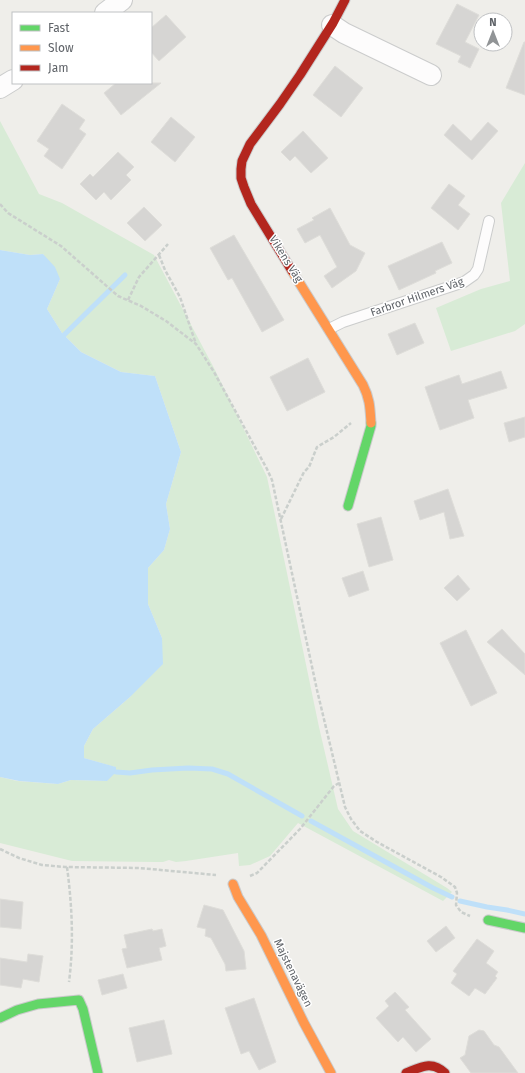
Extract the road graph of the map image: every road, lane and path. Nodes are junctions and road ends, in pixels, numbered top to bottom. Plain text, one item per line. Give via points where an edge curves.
1 (122, 0) edge
2 (345, 0) edge
3 (106, 12) edge
4 (332, 25) junction
5 (431, 75) dead end
6 (12, 81) edge
7 (0, 88) edge
8 (0, 204) edge
9 (489, 221) dead end
10 (168, 244) dead end
11 (159, 255) junction
12 (128, 300) junction
13 (329, 329) junction
14 (196, 344) junction
15 (370, 418) junction
16 (348, 506) dead end
17 (280, 520) junction
18 (339, 783) junction
19 (0, 849) edge
20 (67, 867) junction
21 (233, 884) junction
22 (488, 920) joint
23 (525, 928) edge
24 (66, 1002) junction
25 (0, 1018) edge
26 (98, 1073) edge
27 (331, 1073) edge
28 (406, 1073) edge
29 (445, 1073) edge

1 - 3 street
2 - 4 street, Vikens Väg
4 - 5 street
4 - 13 street, Vikens Väg via 283,100 255,136 240,168 242,183 252,204
6 - 7 street
8 - 12 path via 8,213 61,246 118,296
9 - 13 lane, Farbror Hilmers Väg via 478,269 464,282 343,322
10 - 11 path
11 - 12 path via 140,278
11 - 14 path via 180,297
12 - 14 path via 166,321
13 - 15 street, Vikens Väg via 364,385 370,403
14 - 17 path via 267,469 272,480
15 - 16 street, Vikens Väg via 371,426 366,447
15 - 17 path via 358,418 318,447
17 - 18 path
18 - 21 path via 300,829 257,873
18 - 22 path via 345,807 360,831 456,887 456,905 461,912
19 - 20 path via 42,865
20 - 21 path via 139,868 224,876
20 - 24 path via 71,897 72,949
21 - 27 street, Majstenavägen
22 - 23 street
24 - 25 street via 38,1004
24 - 26 street via 79,1000
28 - 29 street via 426,1065 439,1067

